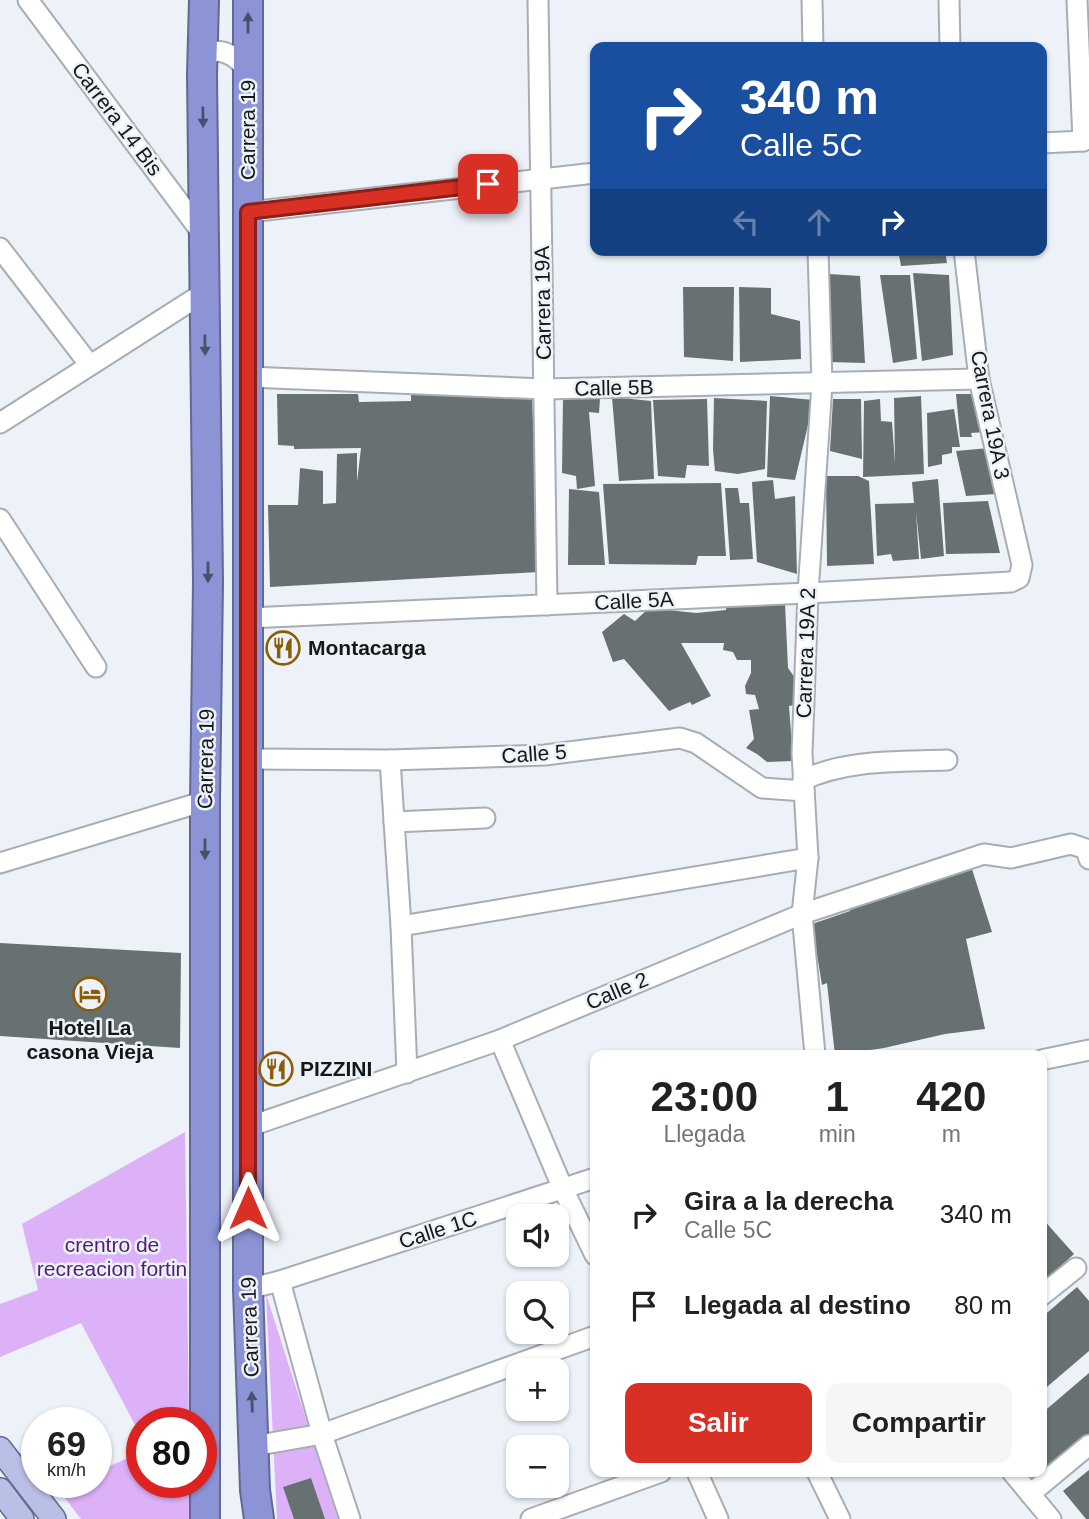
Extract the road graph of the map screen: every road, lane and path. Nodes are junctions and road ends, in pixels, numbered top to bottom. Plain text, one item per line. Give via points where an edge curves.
1 (28, 0) edge
2 (204, 0) edge
3 (248, 0) edge
4 (538, 0) edge
5 (812, 0) edge
6 (949, 0) edge
7 (1077, 0) edge
8 (813, 42) edge
9 (950, 42) edge
10 (248, 71) junction
11 (202, 75) junction
12 (1086, 140) edge
13 (1047, 143) edge
14 (590, 173) edge
15 (541, 177) junction
16 (248, 212) junction
17 (205, 237) junction
18 (0, 248) edge
19 (818, 256) edge
20 (965, 256) edge
21 (205, 292) junction
22 (89, 364) junction
23 (248, 377) junction
24 (979, 379) junction
25 (822, 384) junction
26 (544, 389) junction
27 (0, 423) edge
28 (0, 519) edge
29 (1019, 578) joint
30 (808, 593) junction
31 (547, 605) junction
32 (248, 618) junction
33 (96, 667) dead end
34 (248, 759) junction
35 (390, 760) junction
36 (947, 760) dead end
37 (804, 785) junction
38 (205, 801) junction
39 (485, 818) dead end
40 (394, 822) junction
41 (1085, 852) edge
42 (808, 858) junction
43 (0, 863) edge
44 (802, 914) junction
45 (401, 926) junction
46 (500, 1040) junction
47 (816, 1050) edge
48 (1089, 1050) edge
49 (1047, 1059) edge
50 (407, 1073) junction
51 (248, 1127) junction
52 (590, 1180) edge
53 (563, 1189) junction
54 (590, 1245) edge
55 (1076, 1268) dead end
56 (280, 1281) junction
57 (248, 1289) junction
58 (1047, 1291) edge
59 (590, 1338) edge
60 (322, 1434) junction
61 (1089, 1445) edge
62 (254, 1446) junction
63 (0, 1449) edge
64 (647, 1477) edge
65 (699, 1477) edge
66 (820, 1477) edge
67 (1016, 1477) edge
68 (0, 1490) edge
69 (1030, 1494) junction
70 (22, 1519) edge
71 (54, 1519) edge
72 (205, 1519) edge
73 (259, 1519) edge
74 (350, 1519) edge
75 (531, 1519) edge
76 (718, 1519) edge
77 (841, 1519) edge
78 (1051, 1519) edge

1 - 17 street, Carrera 14 Bis
2 - 11 highway, Carrera 19
10 -> 3 highway, Carrera 19
4 - 15 street, Carrera 19A
5 - 8 street
6 - 9 street
7 - 12 street
10 - 11 street via 237,58 214,51 207,57
10 - 16 highway, Carrera 19
11 -> 17 highway, Carrera 19
12 - 13 street
14 - 15 street
15 - 16 street
15 - 26 street, Carrera 19A
16 - 23 highway, Carrera 19
17 - 21 highway, Carrera 19
18 - 22 street
19 - 25 street, Carrera 19A 2
20 - 24 street, Carrera 19A 3
21 - 22 street
21 -> 38 highway, Carrera 19
22 - 27 street
23 - 26 street, Calle 5B
23 - 32 highway, Carrera 19
24 - 25 street, Calle 5B
24 - 29 street, Carrera 19A 3 via 1022,565
25 - 26 street, Calle 5B
25 - 30 street, Carrera 19A 2
26 - 31 street, Carrera 19A
28 - 33 street
29 - 30 street, Calle 5A
30 - 31 street, Calle 5A
30 - 37 street, Carrera 19A 2
31 - 32 street, Calle 5A
32 - 34 highway, Carrera 19
34 - 35 street, Calle 5
34 - 51 highway, Carrera 19
35 - 37 street, Calle 5 via 545,755 680,738 696,743 762,788
35 - 40 street
36 - 37 street via 843,766 820,772
37 - 42 street, Carrera 19A 2
38 - 43 street
38 -> 72 highway, Carrera 19
39 - 40 street
40 - 45 street
41 - 44 street, Calle 2 via 1071,844 1011,858 984,854
42 - 44 street, Carrera 19A 2
42 - 45 street
44 - 46 street, Calle 2
44 - 47 street, Carrera 19A 2
45 - 50 street
46 - 50 street, Calle 2
46 - 53 street
48 - 49 street
50 - 51 street, Calle 2
51 - 57 highway, Carrera 19
52 - 53 street, Calle 1C
53 - 54 street
53 - 56 street, Calle 1C
55 - 58 street
56 - 57 street, Calle 1C
56 - 60 street
62 -> 57 highway, Carrera 19
59 - 60 street
60 - 62 street
60 - 74 street
61 - 69 street
62 - 73 highway, Carrera 19
63 - 71 main road
64 - 75 street
65 - 76 street
66 - 77 street
67 - 69 street
68 - 70 main road
69 - 78 street

